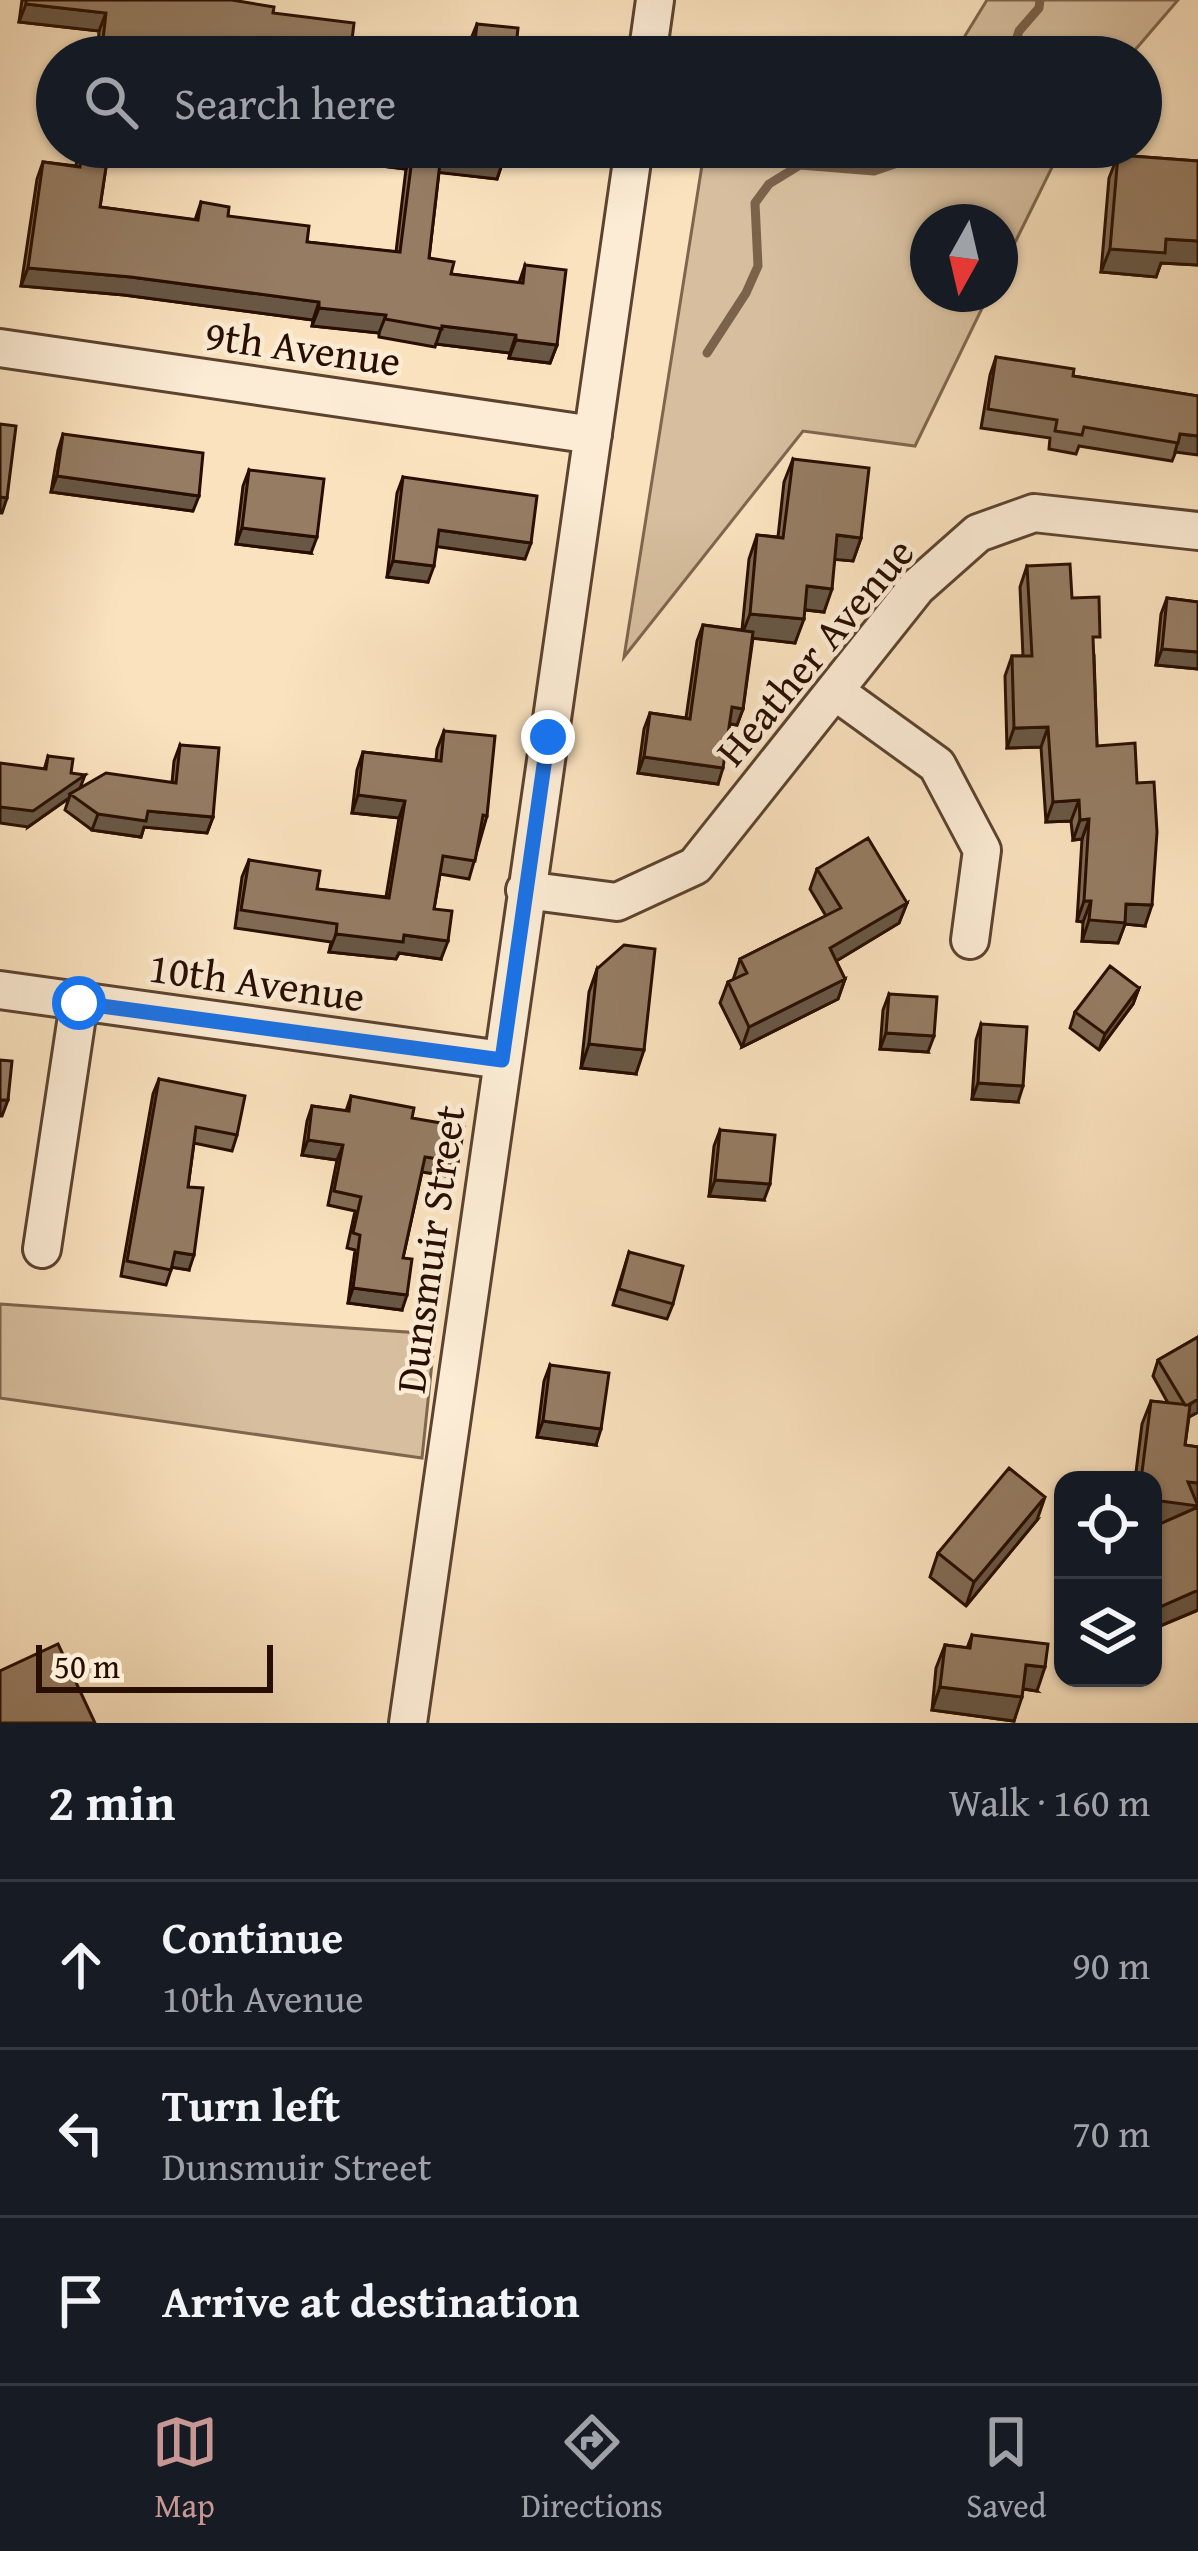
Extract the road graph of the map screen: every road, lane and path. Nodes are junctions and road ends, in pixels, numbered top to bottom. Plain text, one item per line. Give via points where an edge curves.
1 (655, 0) edge
2 (650, 36) edge
3 (631, 168) edge
4 (0, 348) edge
5 (593, 435) junction
6 (1198, 531) edge
7 (836, 692) junction
8 (525, 890) junction
9 (970, 940) dead end
10 (0, 990) edge
11 (79, 1003) junction
12 (502, 1060) junction
13 (43, 1249) dead end
14 (407, 1723) edge

1 - 2 street
3 - 5 street, Dunsmuir Street
4 - 5 street, 9th Avenue
5 - 8 street, Dunsmuir Street
6 - 7 street, Heather Avenue via 1034,513 978,533 917,586
7 - 8 street, Heather Avenue via 695,866 617,902
7 - 9 street via 937,765 982,850
8 - 12 street, Dunsmuir Street
10 - 11 street, 10th Avenue
11 - 12 street, 10th Avenue
11 - 13 street
12 - 14 street, Dunsmuir Street

